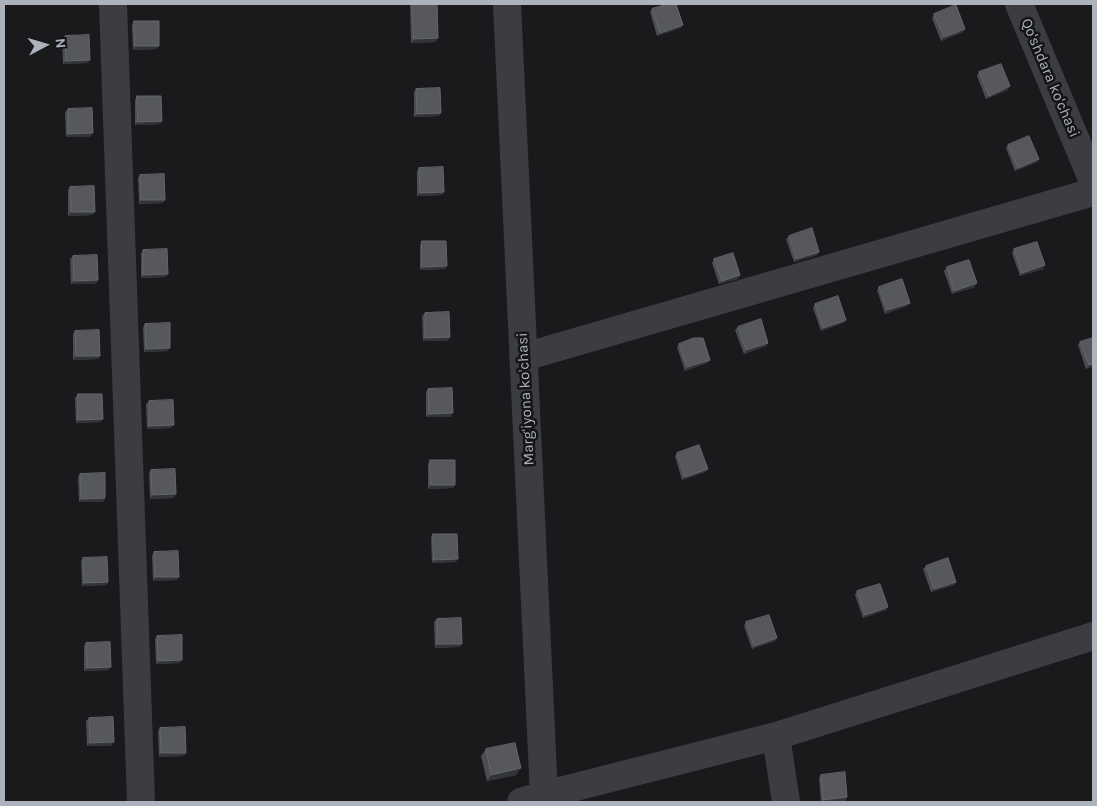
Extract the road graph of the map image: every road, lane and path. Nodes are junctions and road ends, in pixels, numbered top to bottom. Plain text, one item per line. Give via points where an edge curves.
1 (113, 4) edge
2 (507, 4) edge
3 (1019, 4) edge
4 (1093, 181) edge
5 (1093, 192) edge
6 (524, 357) junction
7 (1093, 636) edge
8 (776, 736) junction
9 (532, 799) edge
10 (141, 802) edge
11 (786, 802) edge

1 - 10 street
2 - 6 street, Marg'iyona ko'chasi
3 - 4 street, Qo'shdara ko'chasi
5 - 6 street
6 - 9 street, Marg'iyona ko'chasi
7 - 8 street
8 - 9 street
8 - 11 street

